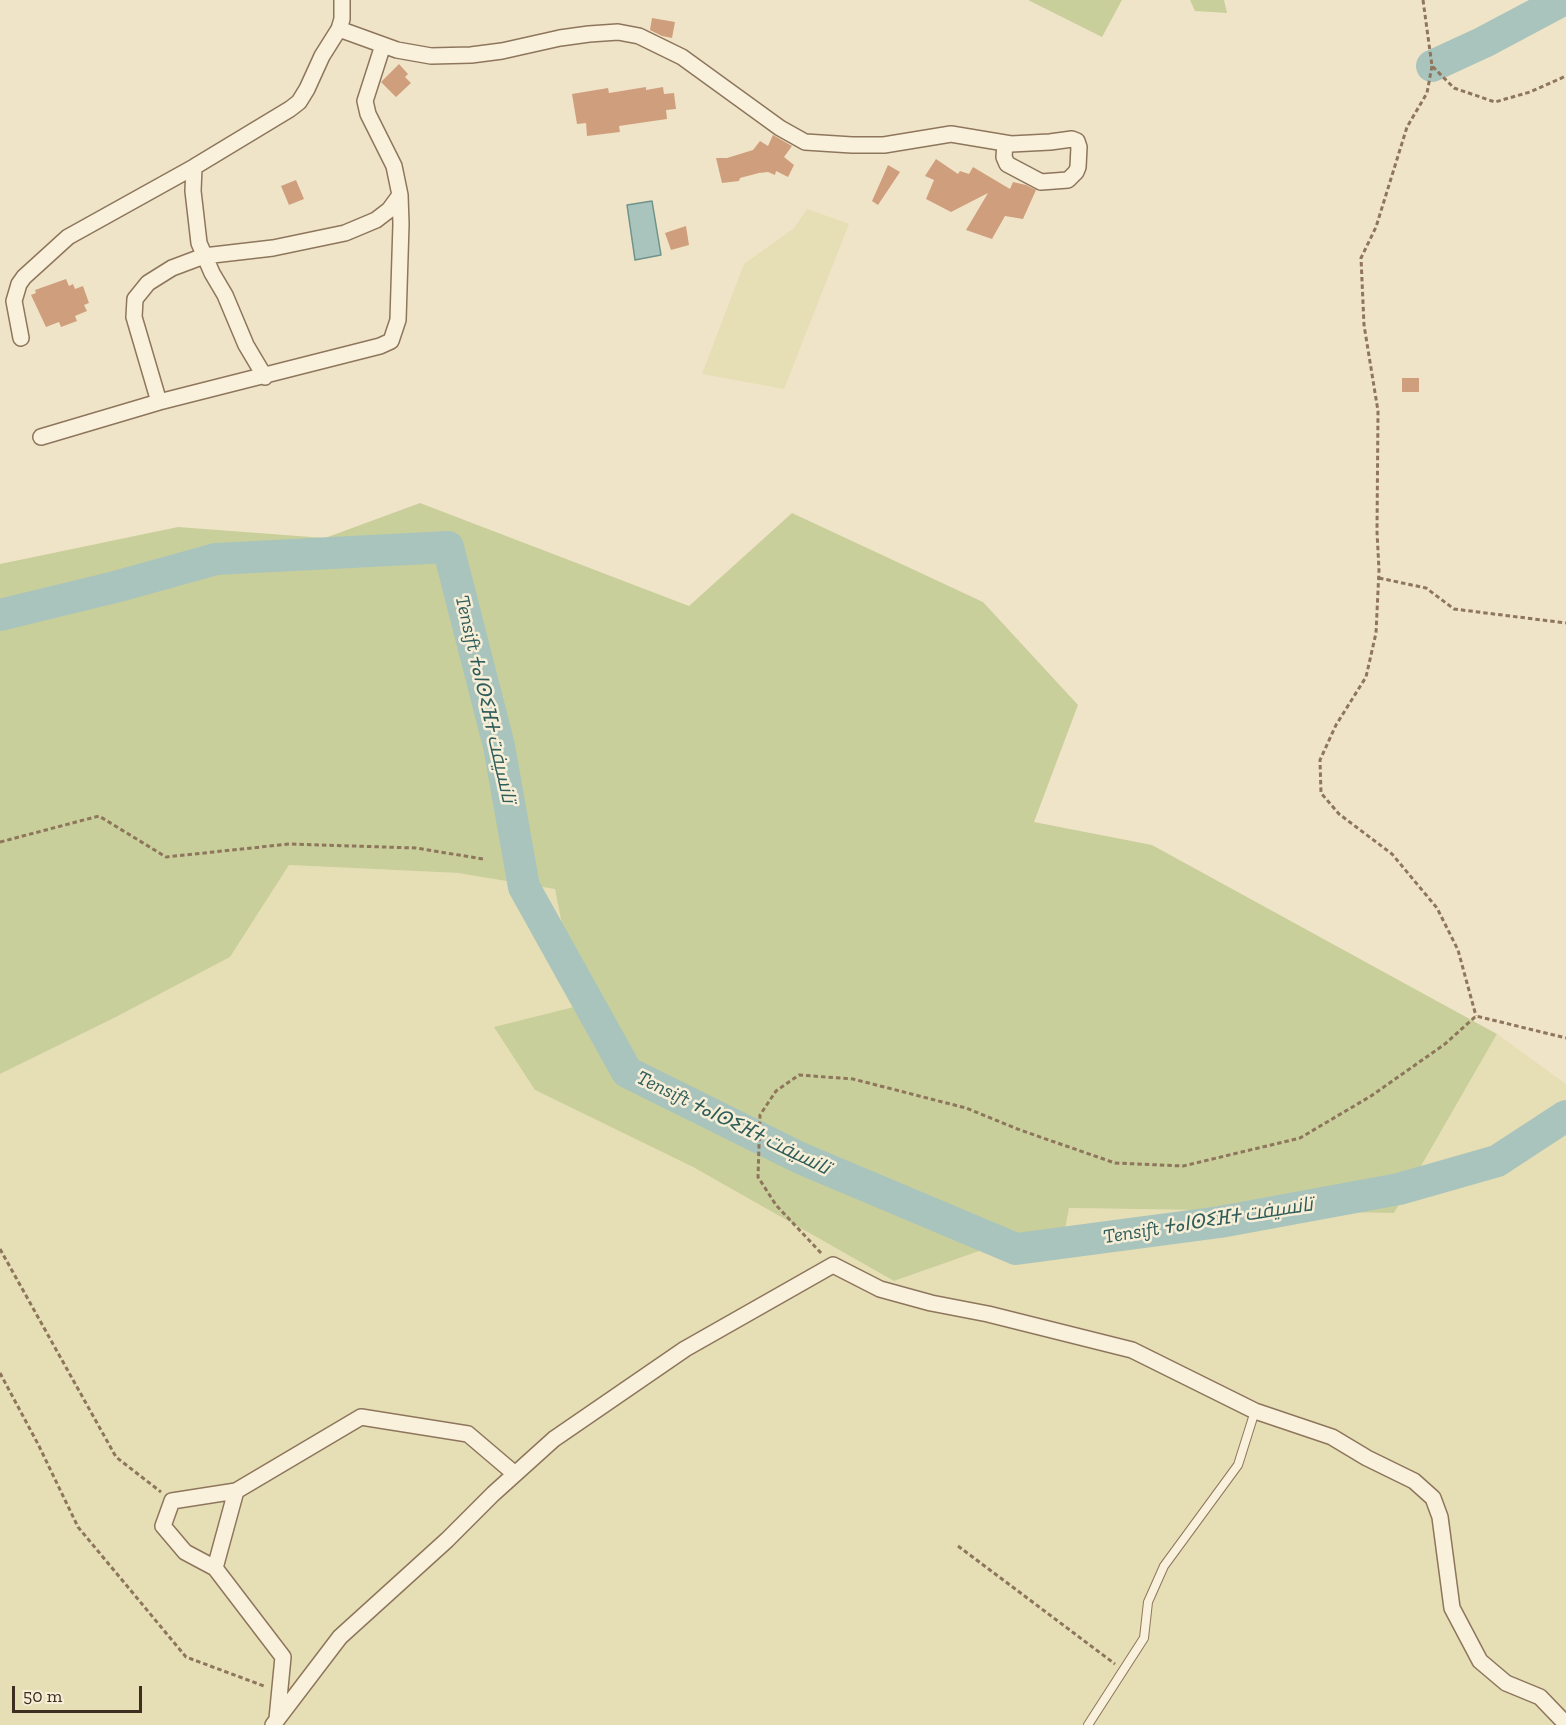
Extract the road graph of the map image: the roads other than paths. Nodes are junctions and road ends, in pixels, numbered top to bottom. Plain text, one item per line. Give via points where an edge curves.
1 (342, 0) edge
2 (339, 29) junction
3 (382, 45) junction
4 (1005, 143) junction
5 (194, 167) junction
6 (400, 195) junction
7 (204, 256) junction
8 (21, 338) dead end
9 (265, 376) junction
10 (159, 402) junction
11 (41, 436) dead end
12 (1255, 1411) junction
13 (515, 1474) junction
14 (236, 1491) junction
15 (215, 1568) junction
16 (275, 1722) edge
17 (1566, 1724) edge
18 (1088, 1725) edge

1 - 2 street
2 - 3 street
2 - 5 street via 299,102
3 - 4 street via 431,56 471,55 560,38 618,32 639,36 681,57 780,128 806,142 884,145 951,134
3 - 6 street via 366,106 392,161
4 - 4 street via 1075,140 1080,154 1078,167 1068,180 1041,182 1006,164
5 - 7 street via 197,235
5 - 8 street via 68,237 30,270 19,284 14,301
6 - 7 street via 376,220 345,233 252,252
6 - 9 street via 398,320 391,340 386,345
7 - 9 street
7 - 10 street via 158,276 135,299 137,332
9 - 10 street
10 - 11 street
12 - 13 street via 1132,1350 880,1289 833,1265 661,1364 554,1439
12 - 17 street via 1332,1437 1414,1481 1433,1498 1440,1517 1452,1608 1480,1661 1506,1683 1540,1697
12 - 18 lane via 1238,1465 1164,1566 1148,1602 1144,1638
13 - 14 street via 468,1434 361,1417
13 - 16 street via 340,1637
14 - 15 street
14 - 15 street via 172,1501 163,1527 185,1552
15 - 16 street via 283,1657

